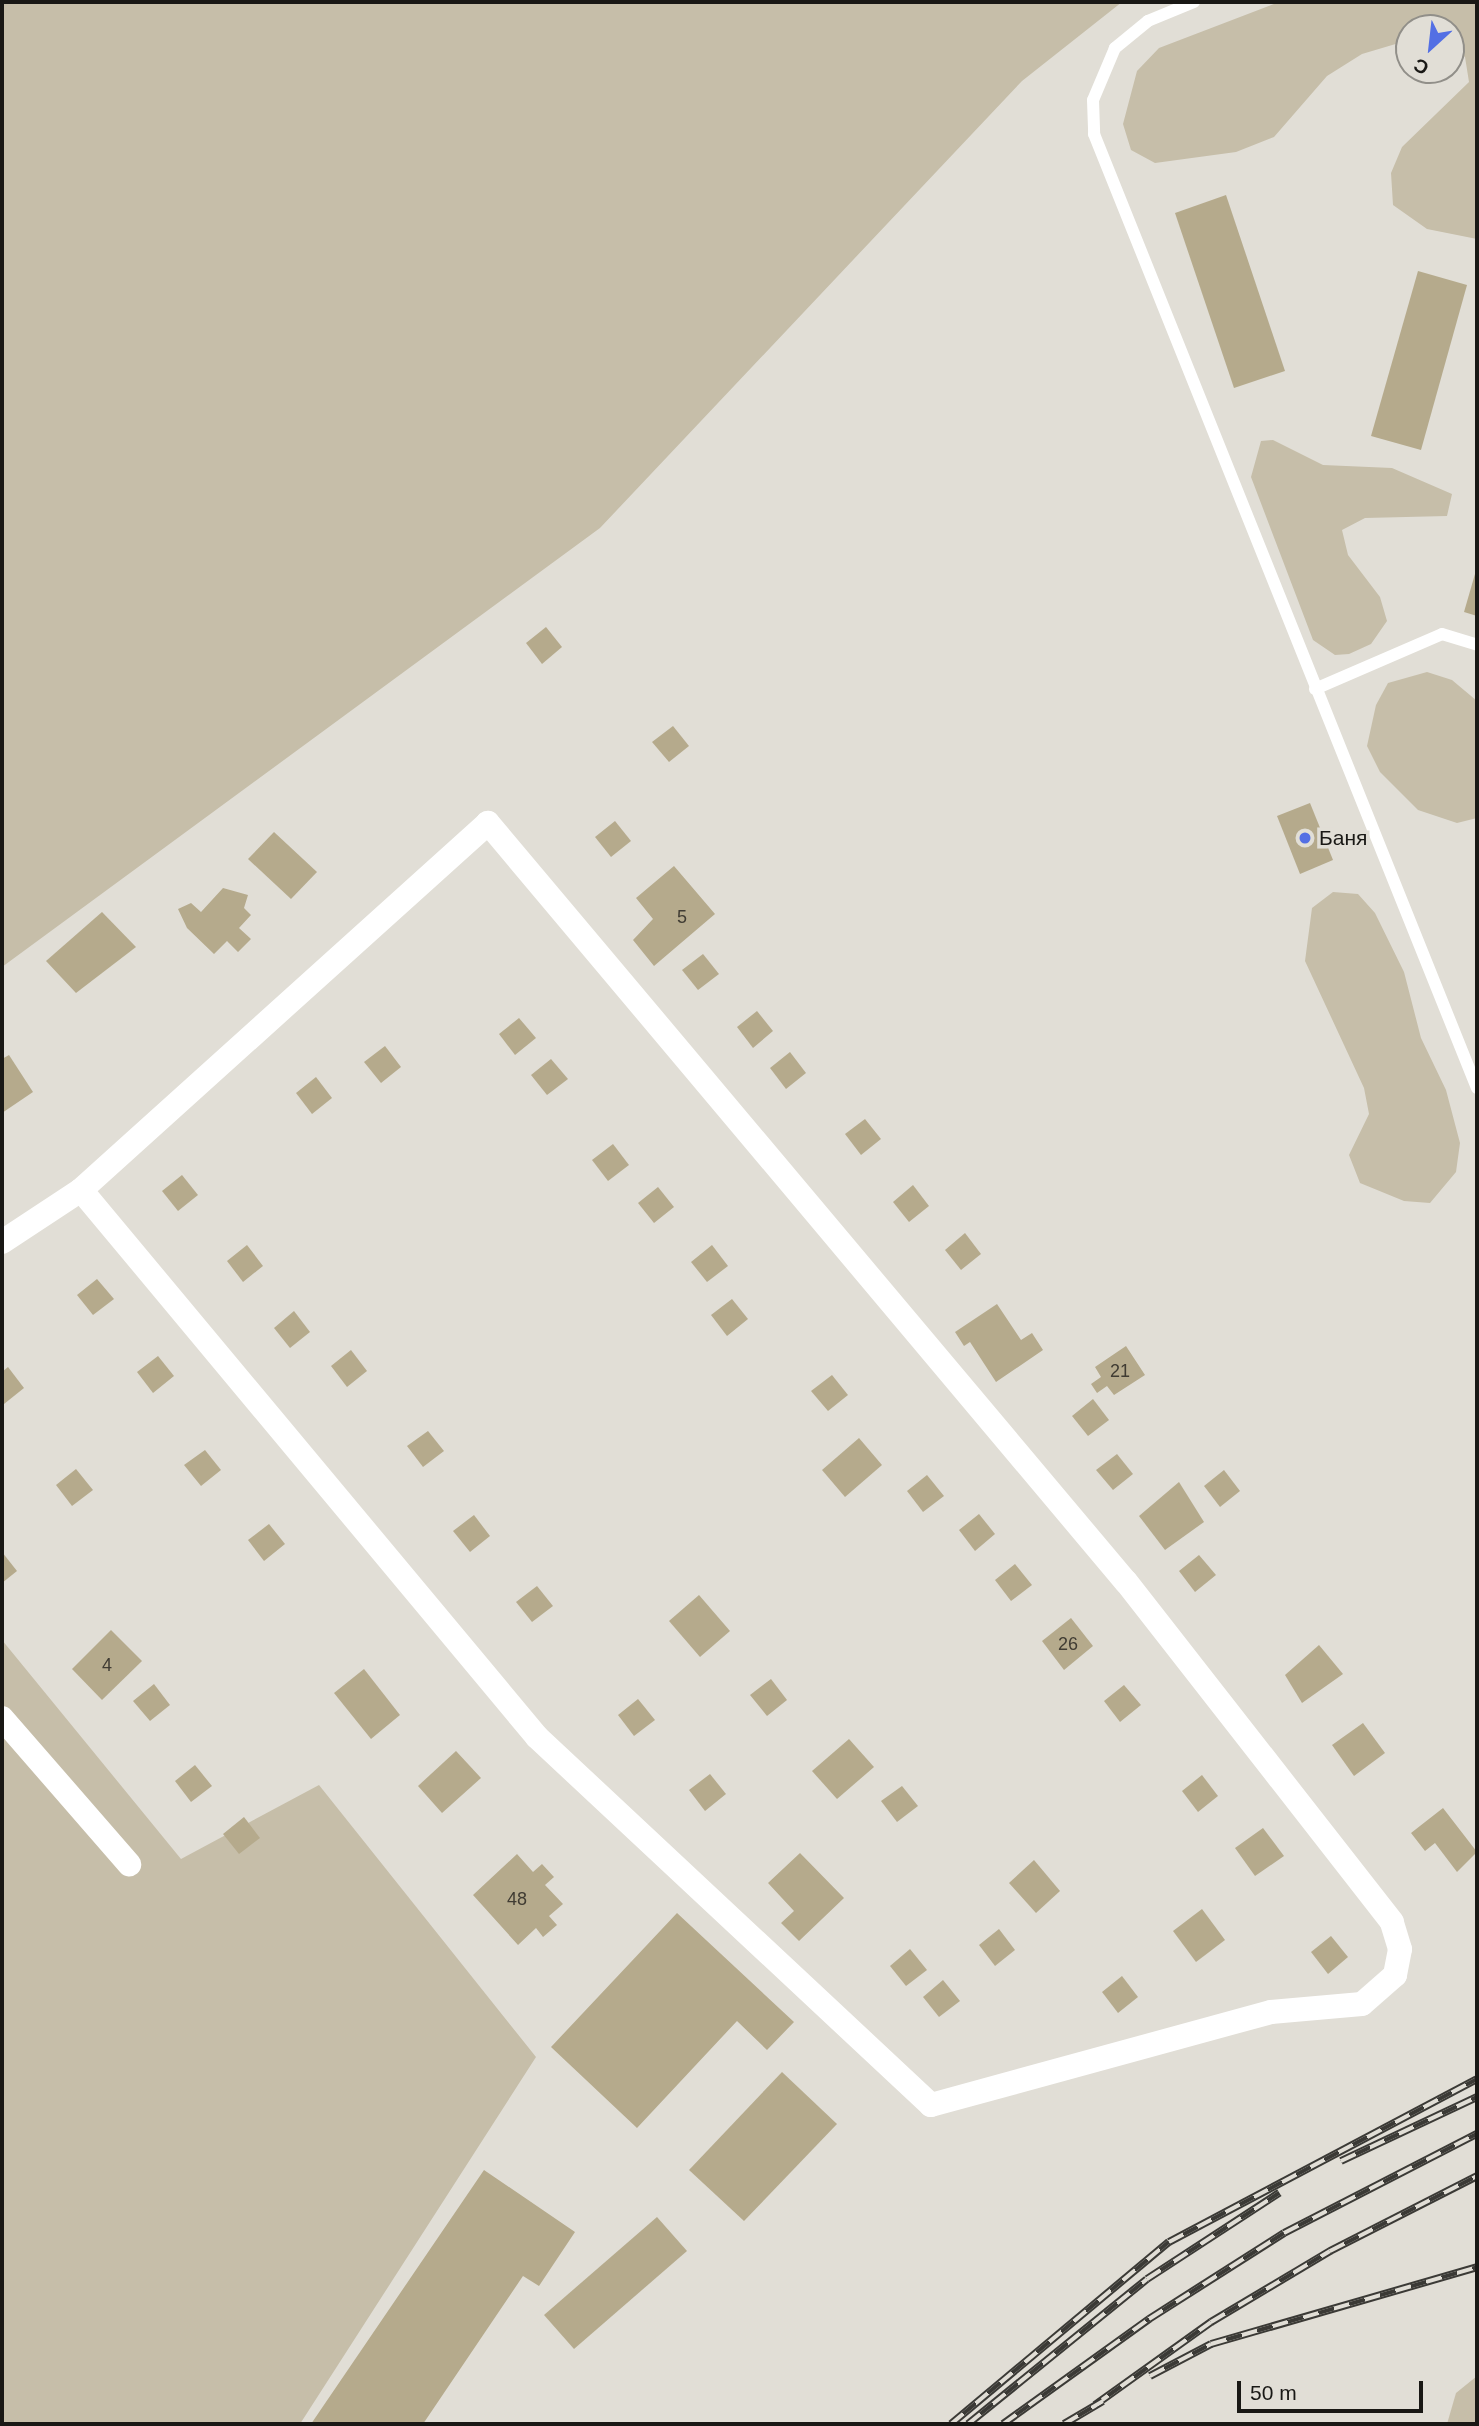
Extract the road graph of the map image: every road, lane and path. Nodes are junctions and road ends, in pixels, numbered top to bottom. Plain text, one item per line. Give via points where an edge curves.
1 (1194, 2) edge
2 (1477, 645) edge
3 (1315, 689) junction
4 (1477, 1088) edge
5 (80, 1190) junction
6 (2, 1241) edge
7 (2, 1718) edge
8 (129, 1864) dead end

1 - 3 lane via 1148,21 1115,48 1093,100 1094,134
2 - 3 lane via 1442,634
3 - 4 lane
5 - 5 street via 488,823 1126,1582 1392,1922 1400,1949 1395,1975 1362,2004 1271,2012 930,2105 537,1737
5 - 6 street
7 - 8 street

